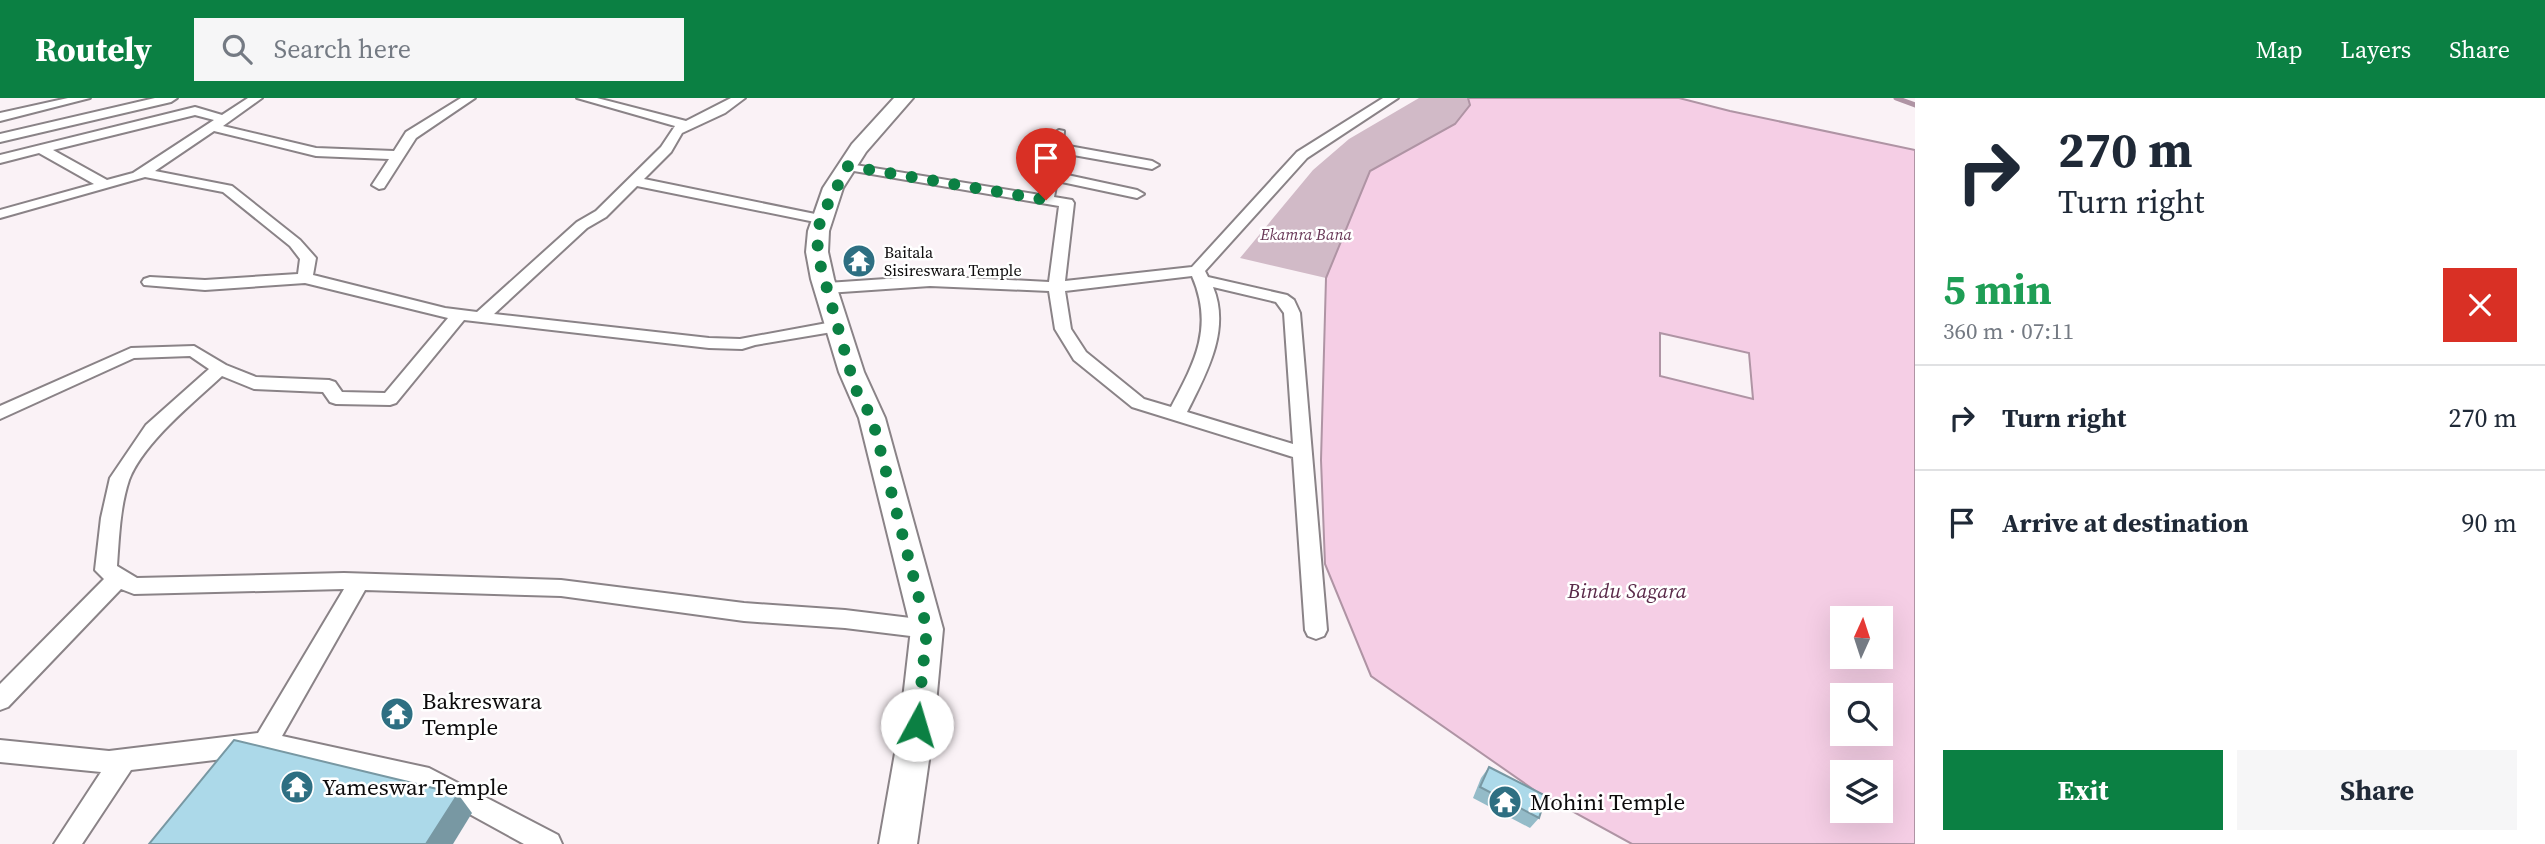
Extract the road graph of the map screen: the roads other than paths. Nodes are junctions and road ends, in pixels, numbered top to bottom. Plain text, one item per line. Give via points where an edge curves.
1 (84, 98) edge
2 (171, 98) edge
3 (256, 98) edge
4 (469, 98) edge
5 (583, 98) edge
6 (739, 98) edge
7 (904, 98) edge
8 (1392, 98) edge
9 (0, 117) edge
10 (218, 123) junction
11 (689, 126) junction
12 (0, 138) edge
13 (41, 149) junction
14 (397, 155) junction
15 (0, 159) edge
16 (1152, 165) dead end
17 (848, 166) junction
18 (143, 173) junction
19 (1051, 176) junction
20 (633, 181) junction
21 (106, 185) junction
22 (379, 185) dead end
23 (1137, 194) dead end
24 (1046, 200) junction
25 (0, 214) edge
26 (820, 219) junction
27 (1200, 275) junction
28 (305, 278) junction
29 (150, 282) dead end
30 (1056, 287) junction
31 (827, 288) junction
32 (459, 315) junction
33 (481, 317) junction
34 (838, 326) junction
35 (220, 369) junction
36 (0, 413) edge
37 (1176, 415) junction
38 (1301, 453) junction
39 (119, 577) junction
40 (359, 582) junction
41 (927, 629) junction
42 (1316, 630) dead end
43 (0, 700) edge
44 (265, 743) junction
45 (0, 751) edge
46 (124, 760) junction
47 (67, 844) edge
48 (549, 844) edge
49 (898, 844) edge

1 - 9 street
2 - 12 street
3 - 10 street
4 - 14 street via 411,135
5 - 11 street
6 - 11 street
7 - 17 street via 876,124
8 - 27 street via 1302,155
10 - 13 street via 195,111
10 - 14 street via 316,152
10 - 18 street
11 - 20 street via 677,130 666,149
13 - 15 street
13 - 21 street
14 - 22 street
16 - 19 street via 1058,141
17 - 24 street
17 - 26 street
18 - 21 street
18 - 28 street via 227,189 309,258
19 - 23 street
19 - 24 street
20 - 26 street
20 - 33 street
21 - 25 street
24 - 30 street via 1067,203
26 - 31 street via 817,253
27 - 30 street
27 - 37 street via 1212,312 1212,334
27 - 38 street via 1288,303
28 - 29 street via 205,285
28 - 32 street
30 - 31 street via 930,281
30 - 37 street via 1063,329 1080,356 1138,402
31 - 34 street
32 - 33 street
32 - 35 street via 390,398 336,398 329,386 254,383
33 - 34 street via 741,344
34 - 41 street via 855,388 872,418
35 - 36 street via 194,351 131,353
35 - 39 street via 153,429 120,478 106,570
37 - 38 street
38 - 42 street
39 - 40 street via 134,586
39 - 43 street
40 - 41 street via 561,588
40 - 44 street
41 - 49 street
44 - 46 street
44 - 48 street via 429,779
45 - 46 street
46 - 47 street

